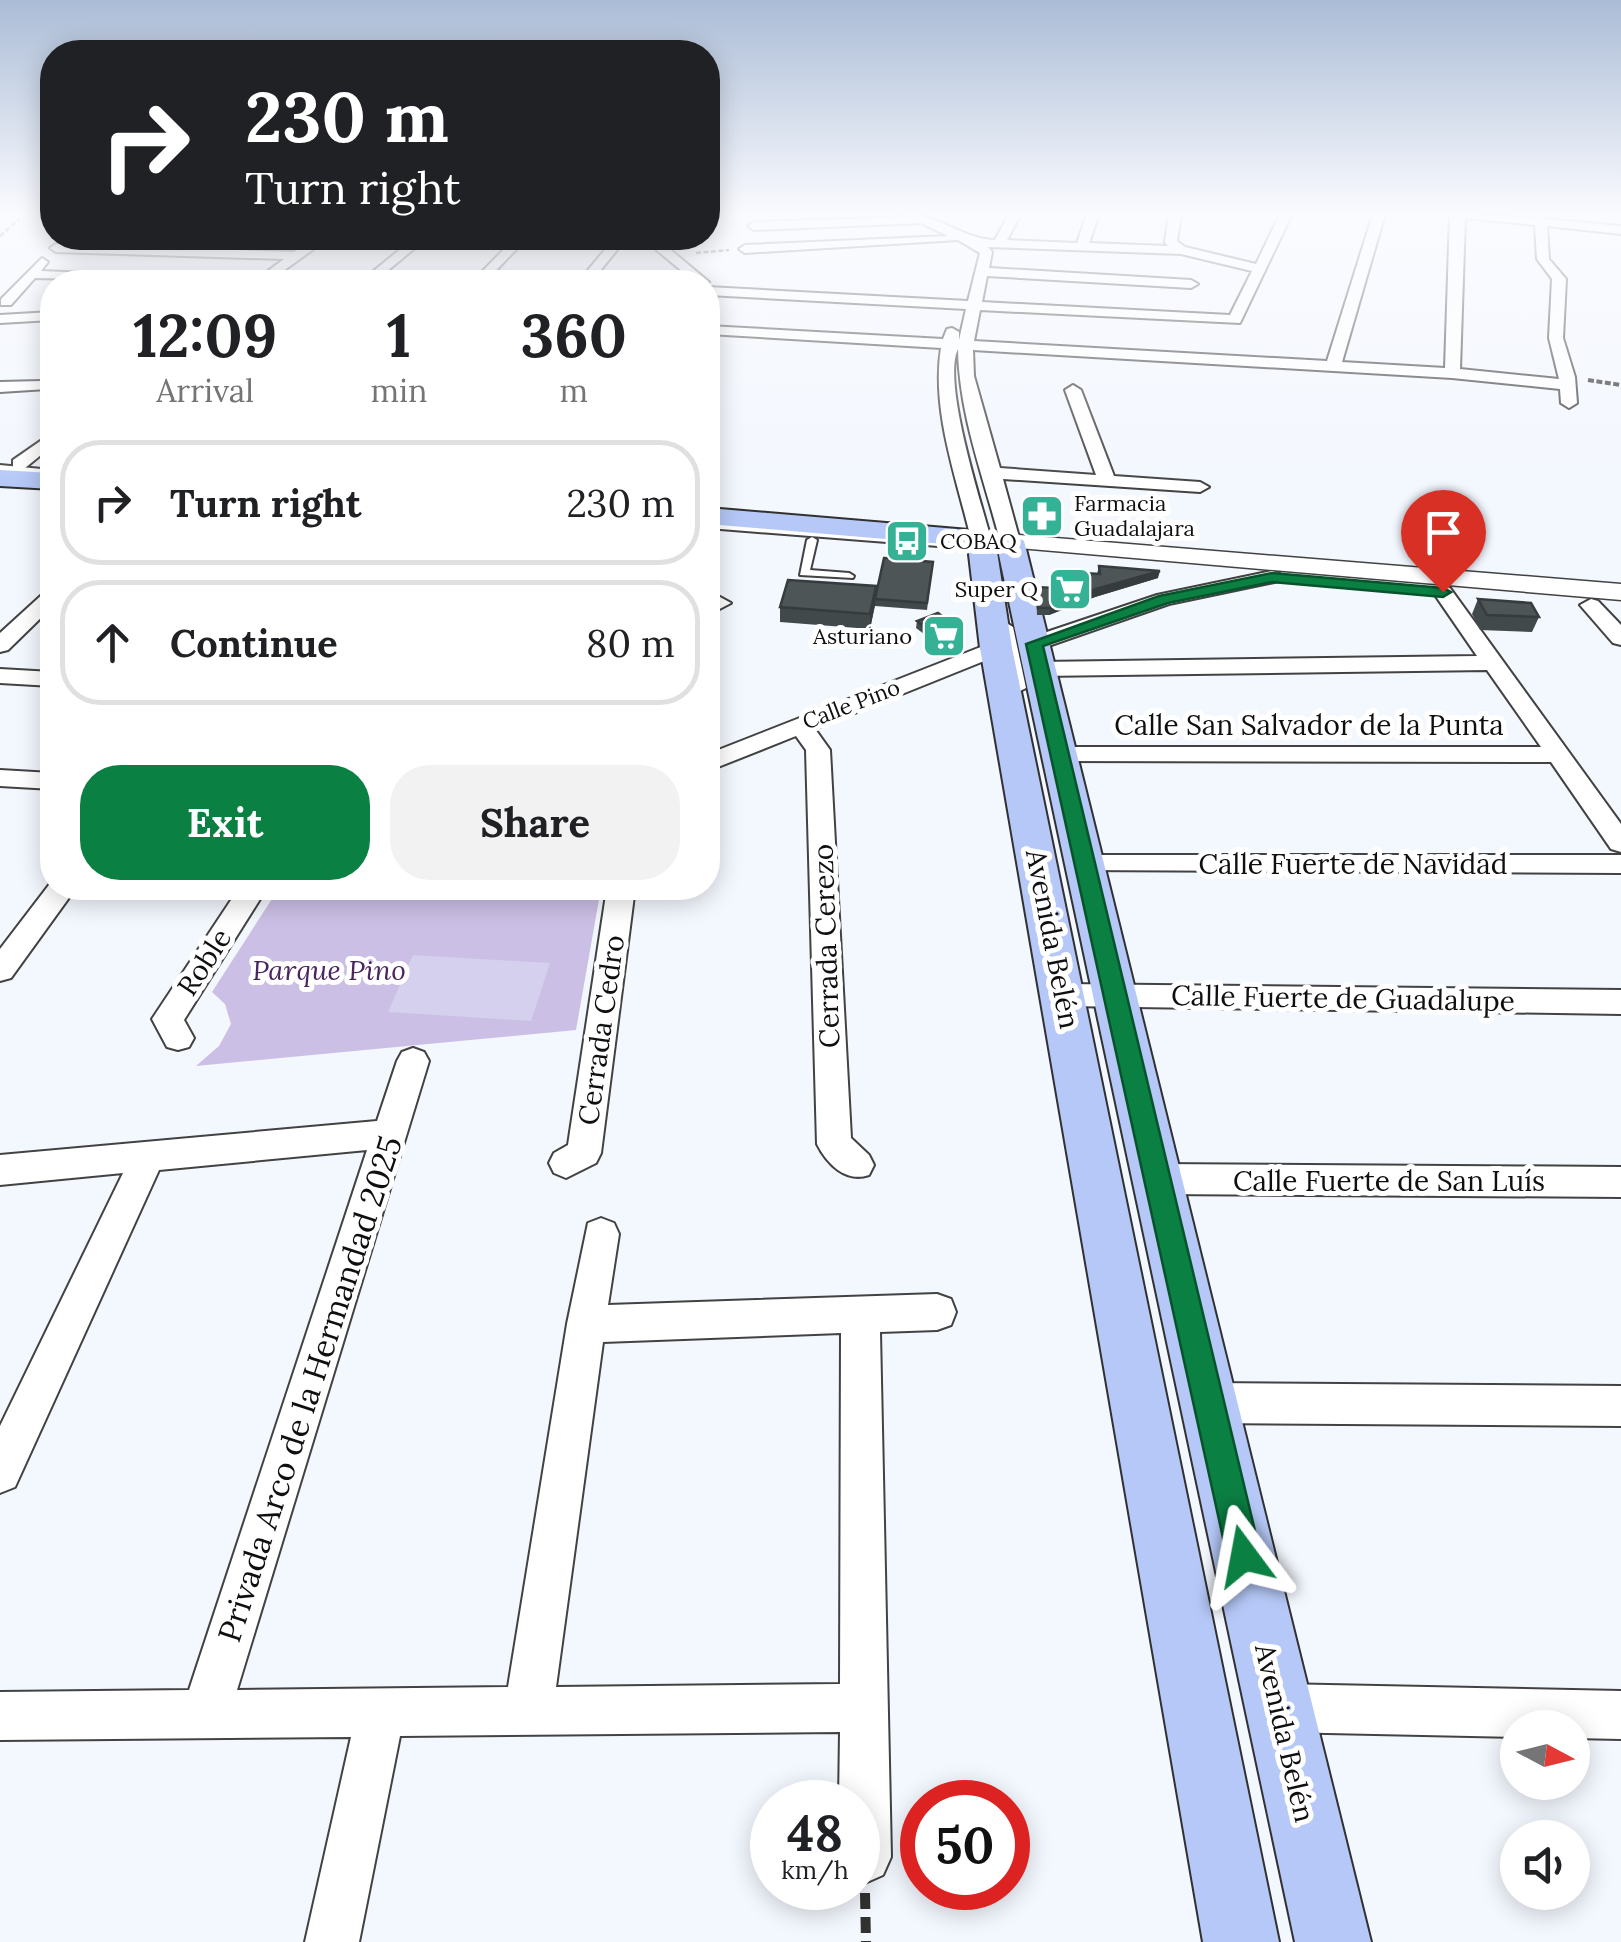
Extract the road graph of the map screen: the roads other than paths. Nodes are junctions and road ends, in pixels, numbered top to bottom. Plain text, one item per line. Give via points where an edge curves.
1 (970, 304) edge
2 (980, 305) edge
3 (1242, 305) edge
4 (1352, 305) edge
5 (1455, 305) edge
6 (1558, 305) edge
7 (40, 317) edge
8 (0, 319) edge
9 (720, 331) edge
10 (956, 347) junction
11 (1333, 366) junction
12 (1452, 373) junction
13 (1567, 385) junction
14 (40, 386) edge
15 (0, 388) edge
16 (1074, 390) dead end
17 (1569, 404) dead end
18 (40, 450) edge
19 (19, 471) edge
20 (989, 473) junction
21 (1107, 481) junction
22 (1200, 487) dead end
23 (720, 524) edge
24 (720, 525) edge
25 (812, 540) junction
26 (993, 549) junction
27 (849, 576) dead end
28 (1272, 578) junction
29 (1443, 592) junction
30 (1621, 592) edge
31 (1591, 605) junction
32 (40, 607) edge
33 (1621, 607) edge
34 (1621, 638) edge
35 (0, 645) edge
36 (1024, 654) junction
37 (1494, 663) junction
38 (0, 676) edge
39 (40, 678) edge
40 (800, 724) junction
41 (1059, 754) junction
42 (1559, 755) junction
43 (720, 758) edge
44 (0, 778) edge
45 (40, 780) edge
46 (1621, 843) edge
47 (1084, 864) junction
48 (1621, 864) edge
49 (53, 900) edge
50 (245, 900) edge
51 (620, 900) edge
52 (0, 970) edge
53 (1090, 1002) junction
54 (1621, 1002) edge
55 (178, 1038) dead end
56 (413, 1061) dead end
57 (392, 1134) junction
58 (148, 1157) junction
59 (566, 1164) dead end
60 (857, 1165) dead end
61 (8, 1170) edge
62 (1157, 1179) junction
63 (1621, 1182) edge
64 (601, 1234) dead end
65 (937, 1312) dead end
66 (860, 1314) junction
67 (586, 1324) junction
68 (1621, 1406) edge
69 (1200, 1411) junction
70 (0, 1472) edge
71 (862, 1708) junction
72 (1279, 1708) junction
73 (381, 1711) junction
74 (528, 1714) junction
75 (1621, 1715) edge
76 (0, 1716) edge
77 (205, 1716) junction
78 (863, 1780) edge
79 (332, 1942) edge
80 (1242, 1942) edge
81 (1334, 1942) edge

1 - 10 street, Avenida Belén
2 - 3 street via 1234,320
4 - 11 street
5 - 12 street
6 - 13 street via 1556,338
7 - 8 street
9 - 10 street
10 - 11 street
10 - 20 street, Avenida Belén
10 - 26 street, Avenida Belén via 944,378
11 - 12 street
12 - 13 street
13 - 17 street
14 - 15 street
16 - 21 street
18 - 19 street
20 - 21 street
20 - 26 street, Avenida Belén
21 - 22 street
23 - 26 main road
24 - 25 main road
25 - 26 main road
25 - 27 lane via 804,573
26 - 28 street
26 - 30 street
26 - 36 main road, Avenida Belén
26 - 53 lane
28 - 29 street
28 - 36 street, Calle Pino via 1164,600
29 - 31 street
29 - 37 street
31 - 33 street
31 - 34 street
32 - 35 street
36 - 37 street
36 - 40 street, Calle Pino
36 - 41 main road, Avenida Belén
36 - 53 main road, Avenida Belén
37 - 42 street
38 - 39 street
40 - 43 street, Calle Pino
40 - 60 street, Cerrada Cerezo via 818,750 834,1144
41 - 42 street, Calle San Salvador de la Punta
41 - 47 main road, Avenida Belén
42 - 46 street
44 - 45 street
47 - 48 street, Calle Fuerte de Navidad
47 - 53 main road, Avenida Belén
49 - 52 street
50 - 55 street, Roble via 168,1019
51 - 59 street, Cerrada Cedro via 584,1153
53 - 54 street, Calle Fuerte de Guadalupe
53 - 62 main road, Avenida Belén
53 - 69 lane
53 - 80 main road, Avenida Belén
56 - 57 street, Privada Arco de la Hermandad 2025
57 - 58 street
57 - 77 street, Privada Arco de la Hermandad 2025
58 - 61 street
58 - 70 street
62 - 63 street, Calle Fuerte de San Luís
62 - 69 main road, Avenida Belén
64 - 67 street
65 - 66 street
66 - 67 street
66 - 71 street
67 - 74 street
68 - 69 street
69 - 72 main road, Avenida Belén
71 - 74 street
71 - 78 street
72 - 75 street
72 - 81 main road, Avenida Belén
73 - 74 street
73 - 77 street
73 - 79 street
76 - 77 street

